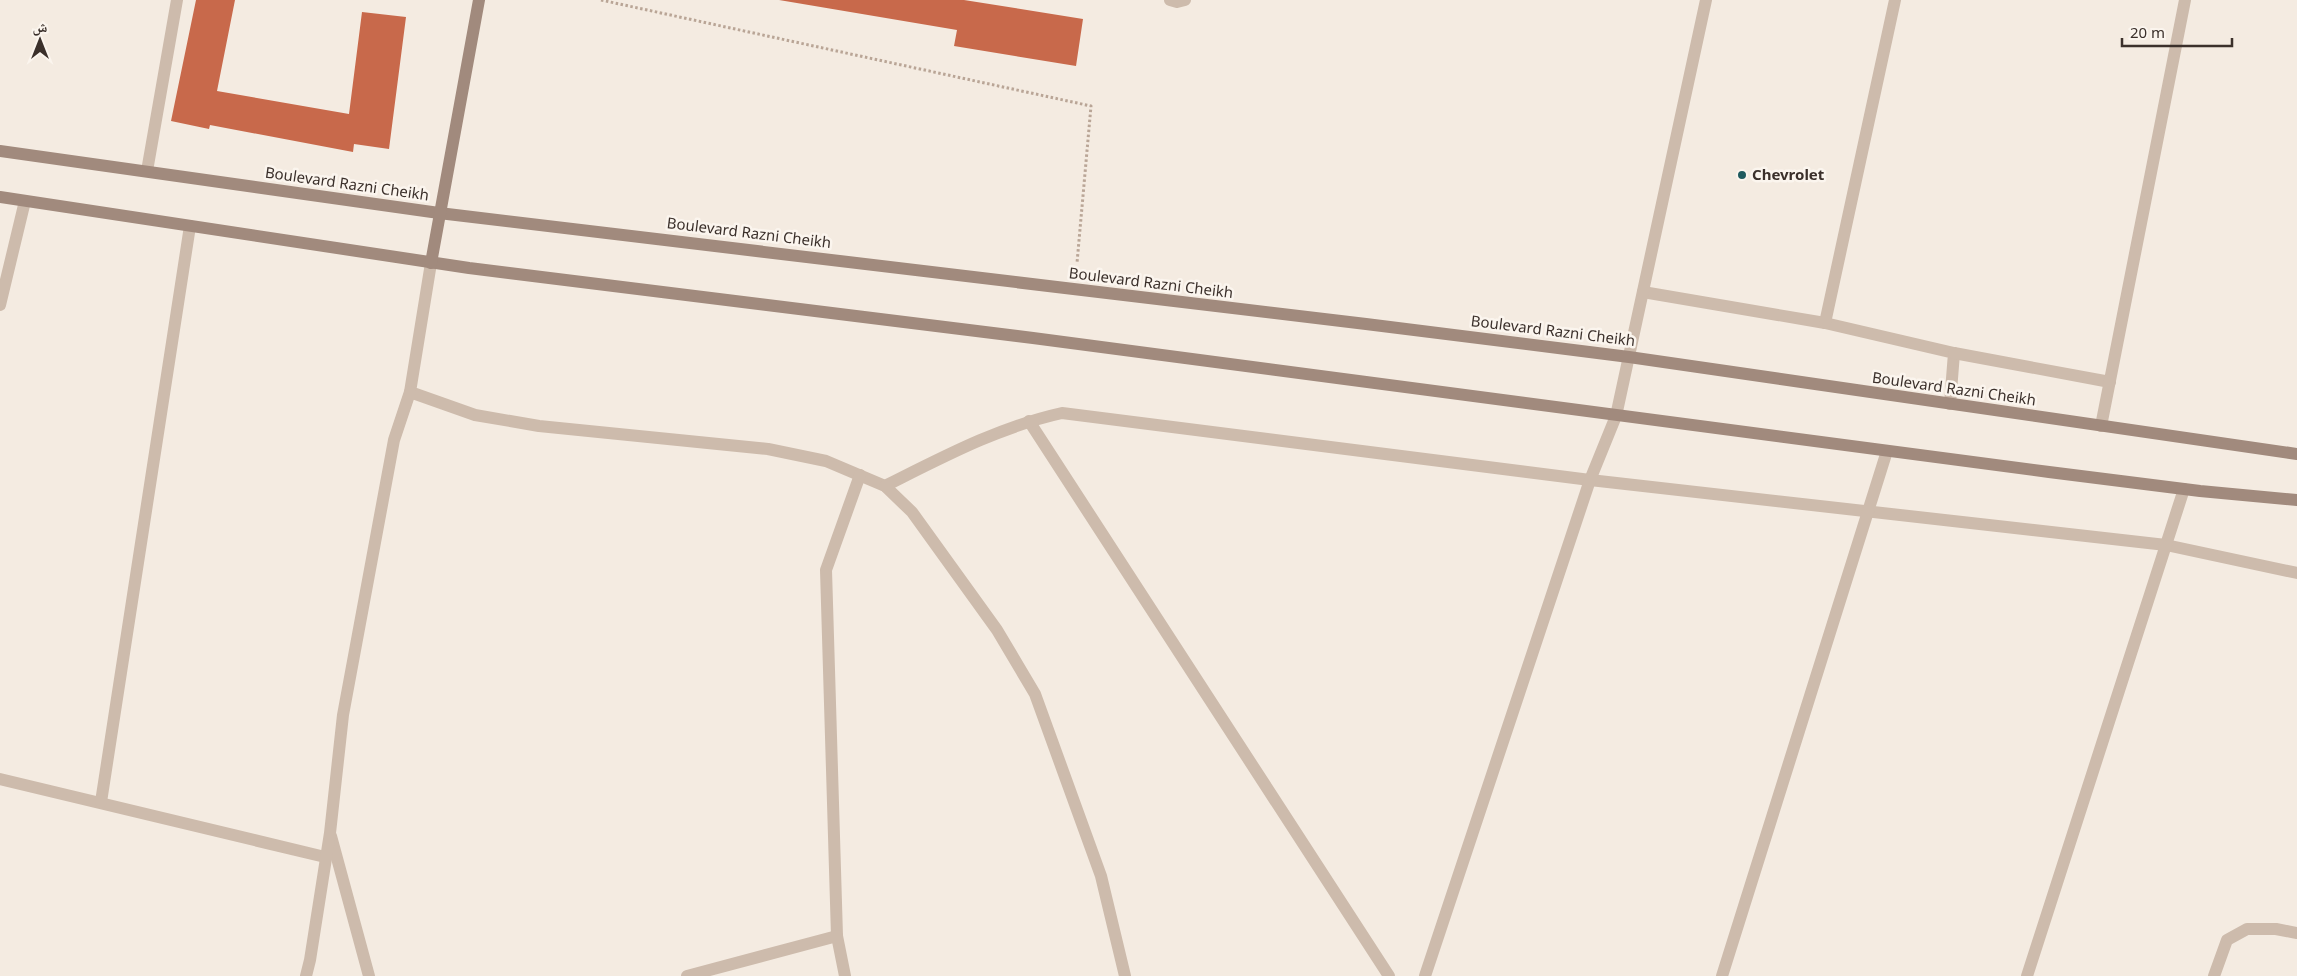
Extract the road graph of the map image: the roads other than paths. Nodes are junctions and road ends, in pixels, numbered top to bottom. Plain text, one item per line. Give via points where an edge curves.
1 (177, 0) edge
2 (480, 0) edge
3 (1170, 0) edge
4 (1185, 0) edge
5 (1706, 0) edge
6 (1895, 0) edge
7 (2185, 0) edge
8 (0, 150) edge
9 (147, 171) junction
10 (0, 197) edge
11 (24, 201) junction
12 (439, 213) junction
13 (190, 226) junction
14 (431, 263) junction
15 (1, 291) edge
16 (1643, 292) junction
17 (0, 305) edge
18 (1825, 323) junction
19 (1954, 353) junction
20 (1629, 357) junction
21 (2110, 382) junction
22 (410, 392) junction
23 (1950, 404) junction
24 (1616, 416) junction
25 (1029, 421) junction
26 (2101, 426) junction
27 (1887, 451) junction
28 (2297, 454) edge
29 (860, 475) junction
30 (1590, 480) junction
31 (885, 486) junction
32 (2184, 489) junction
33 (2297, 500) edge
34 (1868, 512) junction
35 (2166, 545) junction
36 (2297, 573) edge
37 (0, 779) edge
38 (101, 802) junction
39 (330, 834) junction
40 (325, 857) junction
41 (2297, 933) edge
42 (837, 936) junction
43 (306, 976) edge
44 (369, 976) edge
45 (687, 976) edge
46 (845, 976) edge
47 (1125, 976) edge
48 (1389, 976) edge
49 (1425, 976) edge
50 (1722, 976) edge
51 (2027, 976) edge
52 (2214, 976) edge

1 - 9 street
2 - 12 main road
3 - 4 street
5 - 16 street
6 - 18 street
7 - 21 street
8 - 9 main road, Boulevard Razni Cheikh
9 - 12 main road, Boulevard Razni Cheikh
10 - 11 main road
11 - 13 main road
11 - 15 street
12 - 14 main road
12 - 20 main road, Boulevard Razni Cheikh
13 - 14 main road
13 - 38 street
14 - 22 street
14 - 24 main road via 1033,338
15 - 17 street
16 - 18 street
16 - 20 street
18 - 19 street
19 - 21 street
19 - 23 street
20 - 23 main road, Boulevard Razni Cheikh
20 - 24 street
21 - 26 street
22 - 29 street via 475,415 505,421 768,449 826,461
22 - 39 street via 394,440 359,620 343,715
23 - 26 main road, Boulevard Razni Cheikh
24 - 27 main road
24 - 30 street
25 - 30 street via 1062,413 1077,414
25 - 31 street via 984,437
25 - 48 street
26 - 28 main road, Boulevard Razni Cheikh
27 - 32 main road
27 - 34 street
29 - 31 street
29 - 42 street via 826,570
30 - 34 street
30 - 49 street
31 - 47 street via 912,512 997,630 1035,694 1101,876
32 - 33 main road
32 - 35 street
34 - 35 street
34 - 50 street
35 - 36 street
35 - 51 street
37 - 38 street
38 - 40 street
39 - 40 street
39 - 44 street
40 - 43 street
41 - 52 street via 2247,929 2226,940
42 - 45 street
42 - 46 street

